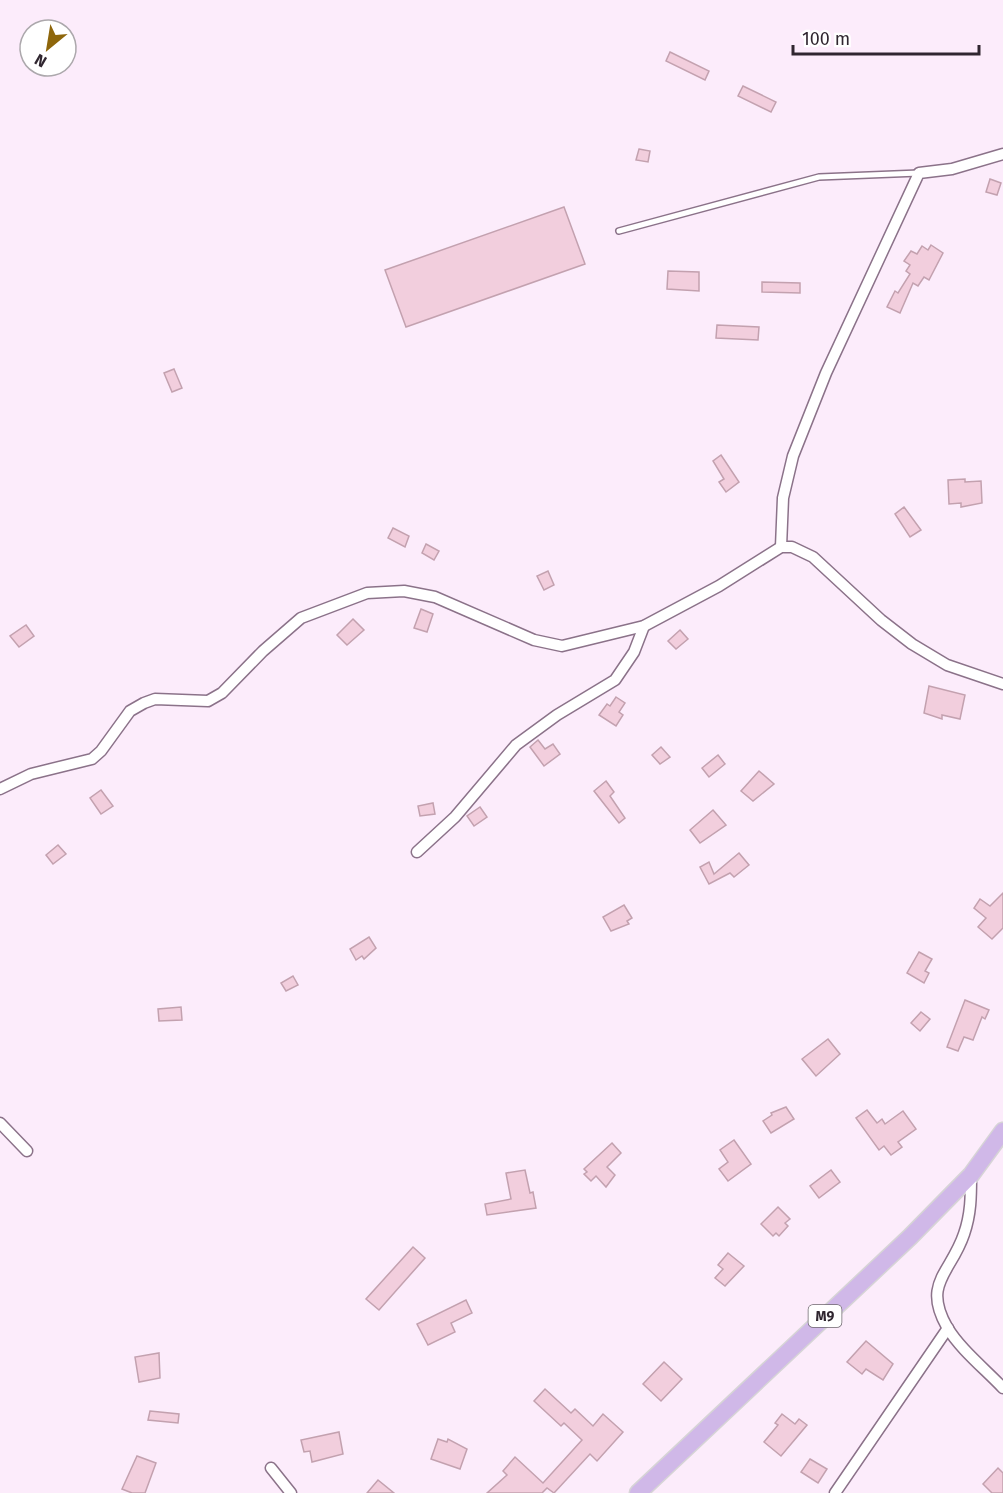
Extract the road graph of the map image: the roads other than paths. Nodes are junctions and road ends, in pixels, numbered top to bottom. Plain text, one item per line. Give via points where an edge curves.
1 (1003, 154) edge
2 (919, 173) junction
3 (619, 231) dead end
4 (781, 547) junction
5 (644, 626) junction
6 (1003, 684) edge
7 (0, 789) edge
8 (417, 852) dead end
9 (0, 1123) edge
10 (1003, 1131) edge
11 (27, 1151) dead end
12 (971, 1175) junction
13 (948, 1328) junction
14 (1003, 1388) edge
15 (271, 1468) dead end
16 (291, 1493) edge
17 (638, 1493) edge
18 (835, 1493) edge

1 - 2 street via 952,169
2 - 3 lane via 819,177
2 - 4 street via 826,373 793,456 783,498
4 - 5 street
4 - 6 street via 792,547 813,557 912,644 947,665
5 - 7 street via 572,645 546,645 435,597 404,591 367,592 301,618 222,693 208,700 155,699 144,703 130,711 92,759 31,774
5 - 8 street via 634,652 615,681 516,745 455,817
9 - 11 street
10 - 12 main road, M9
12 - 13 street via 964,1237 936,1290 938,1307
12 - 17 main road, M9
13 - 14 street
13 - 18 street
15 - 16 street

